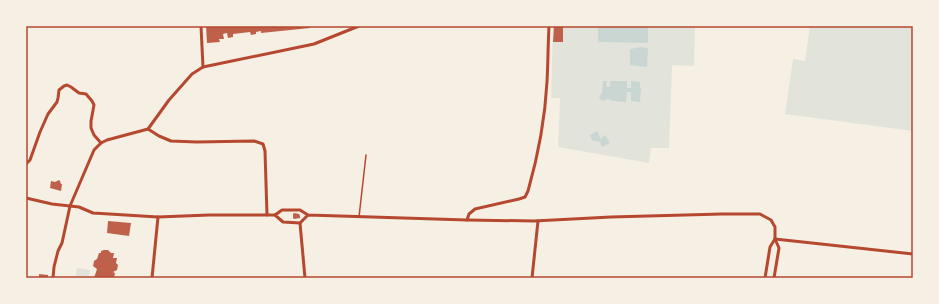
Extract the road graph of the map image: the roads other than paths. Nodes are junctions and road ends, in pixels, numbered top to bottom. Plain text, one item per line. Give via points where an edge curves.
1 (201, 26) edge
2 (359, 26) edge
3 (549, 26) edge
4 (203, 67) junction
5 (148, 129) junction
6 (101, 143) junction
7 (366, 156) dead end
8 (26, 164) edge
9 (26, 198) edge
10 (70, 206) junction
11 (267, 215) junction
12 (275, 215) junction
13 (308, 215) junction
14 (158, 217) junction
15 (359, 217) junction
16 (467, 220) junction
17 (538, 221) junction
18 (300, 223) junction
19 (775, 239) junction
20 (913, 254) edge
21 (53, 278) edge
22 (152, 278) edge
23 (305, 278) edge
24 (532, 278) edge
25 (765, 278) edge
26 (774, 278) edge

1 - 4 street
2 - 4 street via 314,44
3 - 16 street via 545,103 528,192 519,200 475,209
4 - 5 street via 192,74
5 - 6 street
5 - 11 street via 171,141 254,141 263,144
6 - 8 street via 91,128 94,105 92,101 86,94 79,93 71,86 64,86 59,90 57,102 48,114 30,160
6 - 10 street via 94,150
7 - 15 lane
9 - 10 street
10 - 14 street via 93,213
10 - 21 street
11 - 12 street
11 - 14 street
12 - 13 street via 282,210 300,210
12 - 18 street via 283,222
13 - 15 street
13 - 18 street
14 - 22 street
15 - 16 street
16 - 17 street
17 - 19 street via 760,214 771,220 775,227
17 - 24 street
18 - 23 street
19 - 20 street
19 - 25 street via 770,247
19 - 26 street via 779,248

